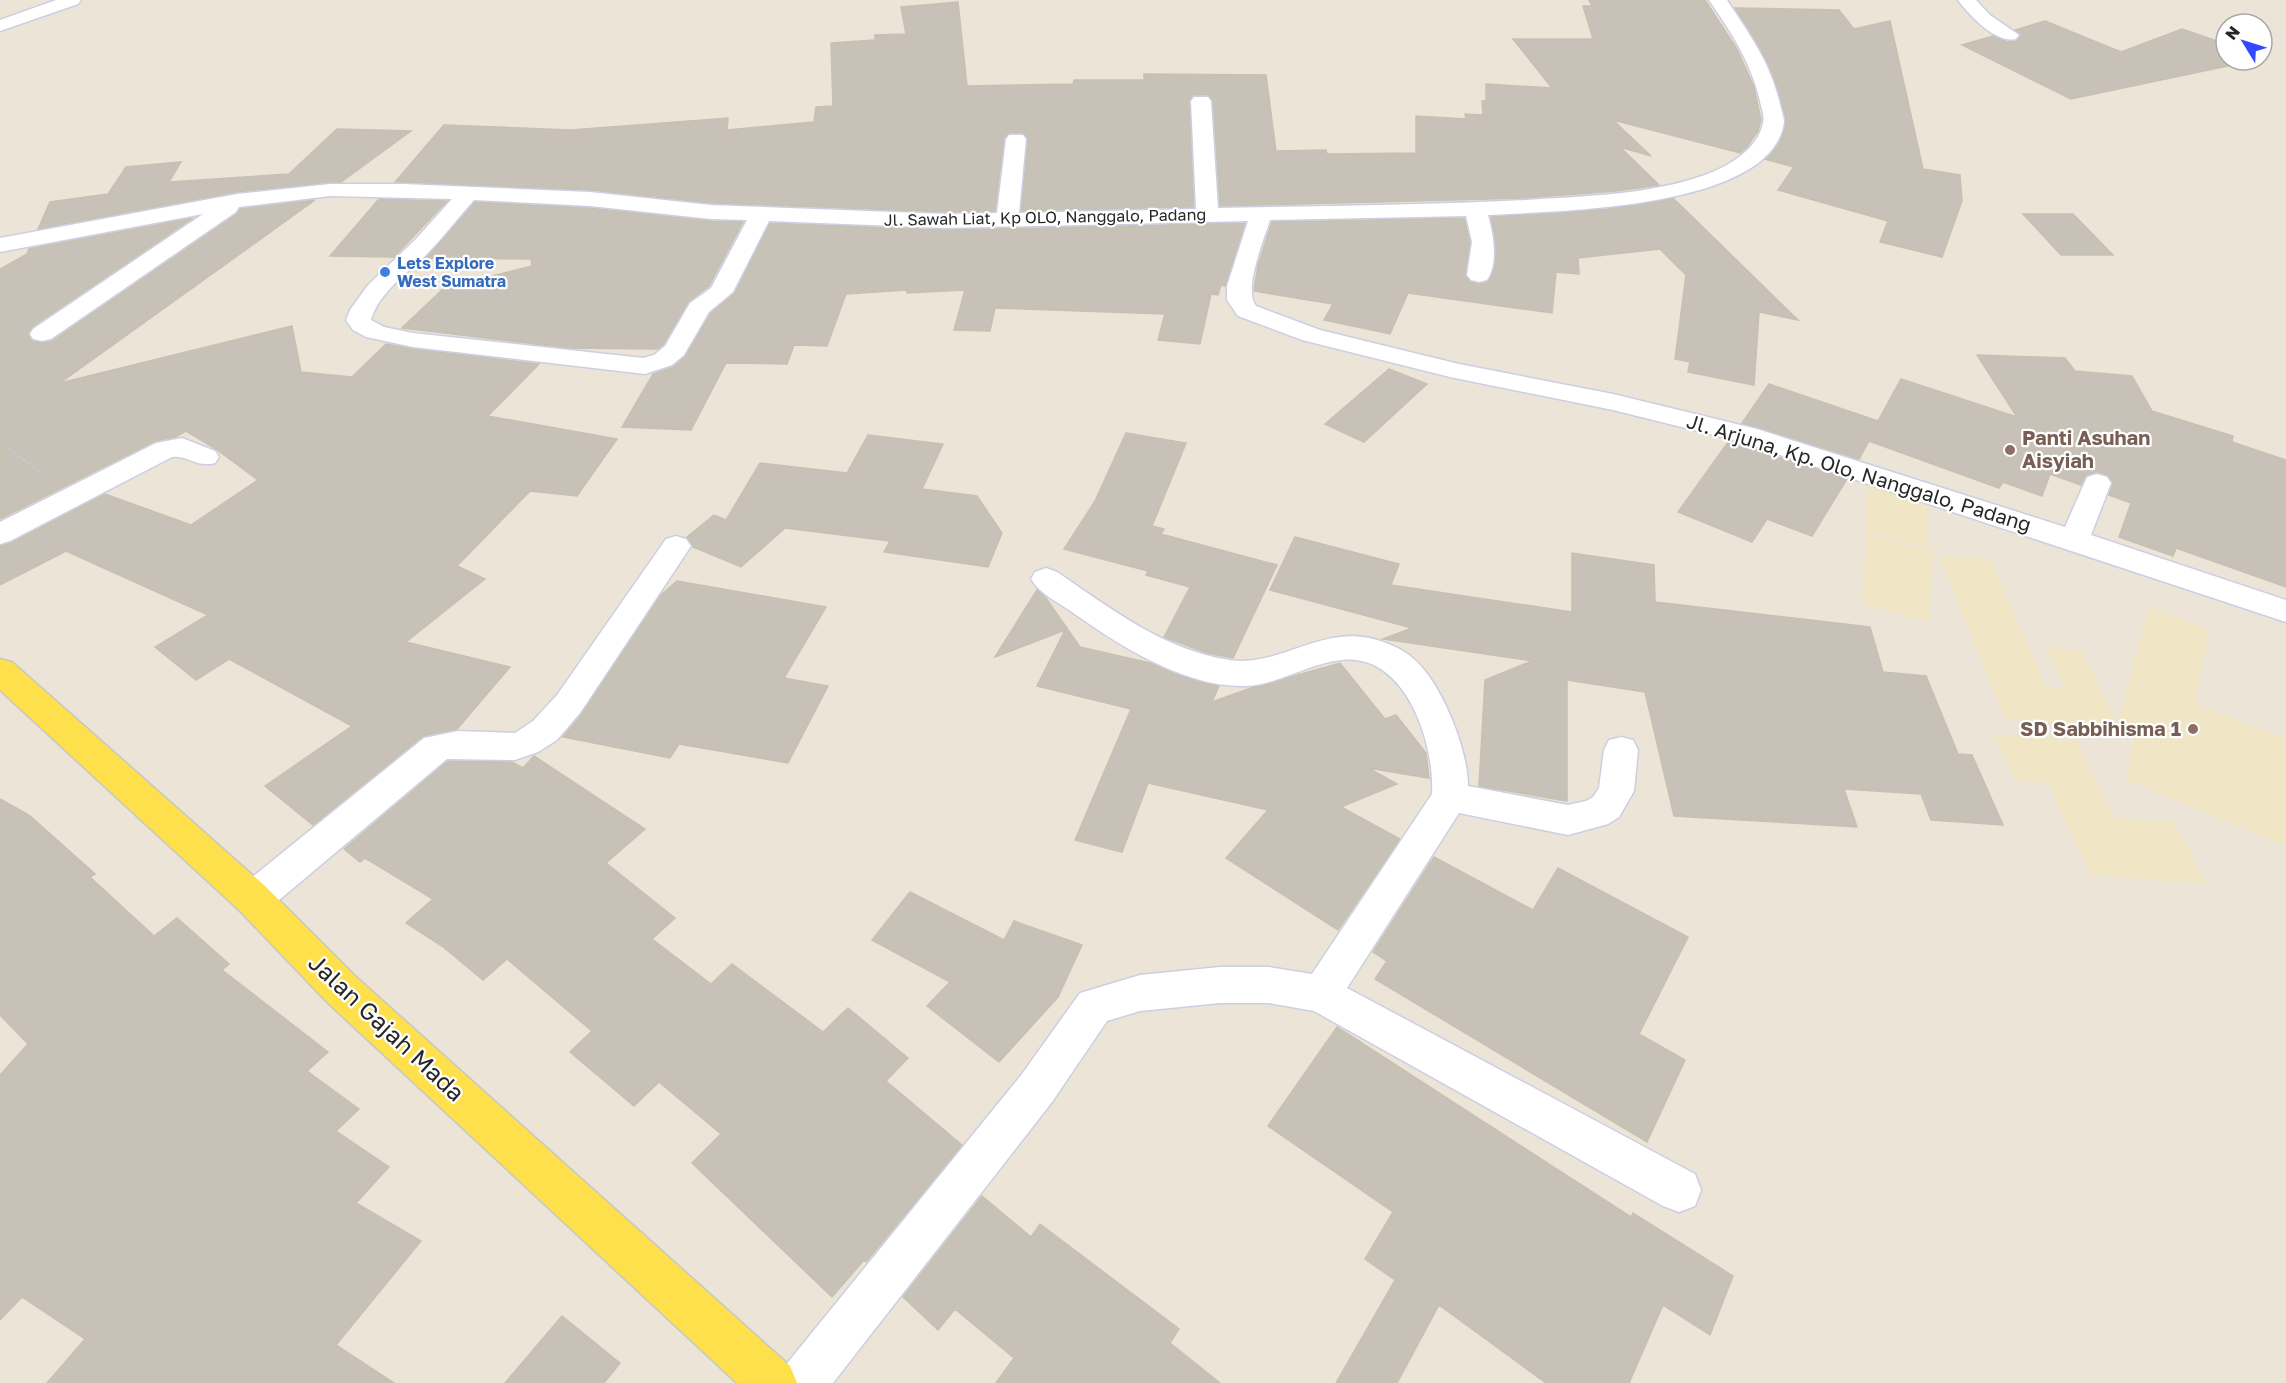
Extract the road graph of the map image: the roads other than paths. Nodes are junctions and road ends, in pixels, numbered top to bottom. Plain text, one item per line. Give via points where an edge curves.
1 (72, 0) edge
2 (1718, 0) edge
3 (1967, 0) edge
4 (0, 26) edge
5 (2010, 35) dead end
6 (1201, 101) dead end
7 (1016, 139) dead end
8 (469, 193) junction
9 (237, 201) junction
10 (1476, 209) junction
11 (761, 214) junction
12 (1207, 214) junction
13 (1262, 214) junction
14 (1007, 219) junction
15 (0, 245) edge
16 (1479, 275) dead end
17 (42, 334) dead end
18 (205, 457) dead end
19 (2097, 483) dead end
20 (0, 534) edge
21 (2074, 540) junction
22 (676, 546) dead end
23 (1046, 579) dead end
24 (2286, 611) edge
25 (0, 671) edge
26 (1621, 750) dead end
27 (1450, 797) junction
28 (253, 899) junction
29 (1321, 994) junction
30 (1678, 1190) dead end
31 (773, 1383) edge
32 (802, 1383) edge

1 - 4 street
2 - 10 street, Jl. Sawah Liat, Kp OLO, Nanggalo, Padang via 1751,49 1766,82 1774,121 1765,144 1735,169 1692,186 1614,201
3 - 5 street via 1984,19
6 - 12 street
7 - 14 street
8 - 9 street, Jl. Sawah Liat, Kp OLO, Nanggalo, Padang via 330,190
8 - 11 street, Jl. Sawah Liat, Kp OLO, Nanggalo, Padang
8 - 11 street via 371,296 360,312 360,324 413,340 645,366 663,360 675,350 699,308 721,292
9 - 15 street, Jl. Sawah Liat, Kp OLO, Nanggalo, Padang
9 - 17 street
10 - 13 street, Jl. Sawah Liat, Kp OLO, Nanggalo, Padang
10 - 16 street via 1483,242
11 - 14 street, Jl. Sawah Liat, Kp OLO, Nanggalo, Padang via 896,220
12 - 13 street, Jl. Sawah Liat, Kp OLO, Nanggalo, Padang
12 - 14 street, Jl. Sawah Liat, Kp OLO, Nanggalo, Padang
13 - 21 street, Jl. Arjuna, Kp. Olo, Nanggalo, Padang via 1238,297 1247,311 1268,320 1381,354 1613,402 1747,435
18 - 20 street via 182,447 166,450
19 - 21 street
21 - 24 street, Jl. Arjuna, Kp. Olo, Nanggalo, Padang
22 - 28 street via 560,714 538,736 506,748 452,744 436,748
23 - 27 street via 1159,651 1210,669 1257,674 1340,648 1357,648 1384,656 1407,672 1424,700 1450,774
25 - 28 main road, Jalan Gajah Mada
26 - 27 street via 1616,791 1606,807 1594,814 1568,820
27 - 29 street
28 - 31 main road, Jalan Gajah Mada via 341,989
29 - 30 street
29 - 32 street via 1269,986 1220,985 1140,993 1094,1006 1036,1088

